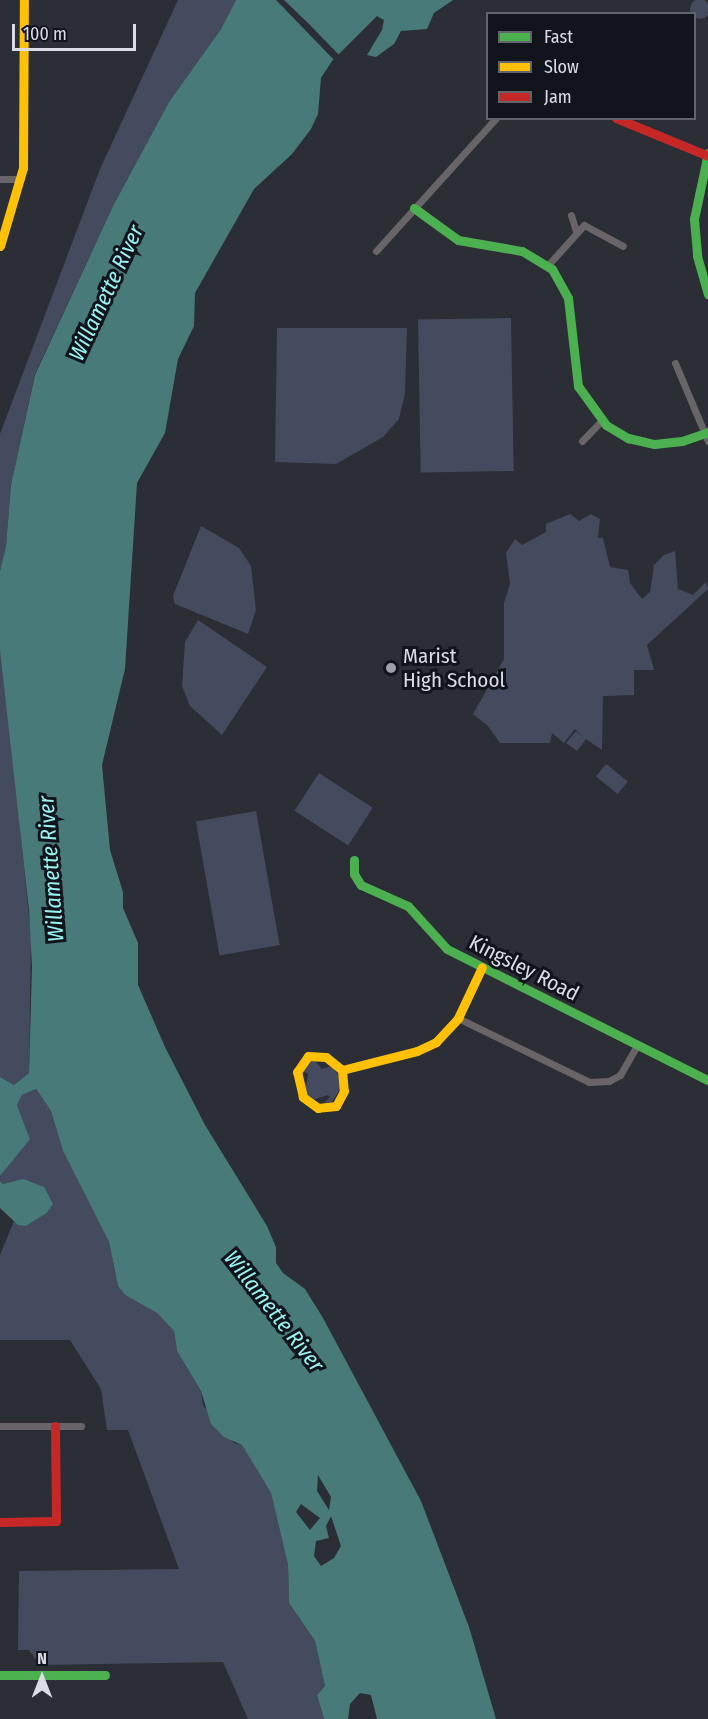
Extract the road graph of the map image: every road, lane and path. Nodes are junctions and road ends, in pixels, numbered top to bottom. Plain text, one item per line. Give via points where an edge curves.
1 (24, 0) edge
2 (494, 120) edge
3 (621, 120) edge
4 (708, 155) edge
5 (0, 179) edge
6 (21, 179) junction
7 (414, 208) junction
8 (571, 215) dead end
9 (576, 231) junction
10 (0, 246) edge
11 (623, 246) dead end
12 (376, 251) dead end
13 (548, 265) junction
14 (708, 294) edge
15 (675, 363) dead end
16 (601, 421) junction
17 (707, 435) edge
18 (582, 441) dead end
19 (354, 860) dead end
20 (482, 967) junction
21 (458, 1018) junction
22 (637, 1045) junction
23 (342, 1070) junction
24 (708, 1080) edge
25 (0, 1426) edge
26 (55, 1426) junction
27 (81, 1426) dead end
28 (0, 1522) edge
29 (0, 1675) edge
30 (105, 1675) dead end

1 - 6 street
2 - 7 street
3 - 4 street
4 - 14 street via 694,219 697,256
5 - 6 street
6 - 10 street
7 - 12 street
7 - 13 street via 458,240 522,251
8 - 9 street
9 - 11 street via 590,226
9 - 13 street
13 - 16 street via 568,298 578,386
15 - 17 street
16 - 17 street via 628,438 654,444
16 - 18 street
19 - 20 street, Kingsley Road via 354,874 361,885 408,906 447,949
20 - 21 street
20 - 22 street, Kingsley Road
21 - 22 street via 589,1082 609,1081 620,1075
21 - 23 street via 443,1036 424,1048
22 - 24 street, Kingsley Road
23 - 23 street via 321,1055 305,1058 297,1077 303,1097 318,1108 336,1106 344,1091
25 - 26 street
26 - 27 street
26 - 28 street via 56,1521
29 - 30 street

